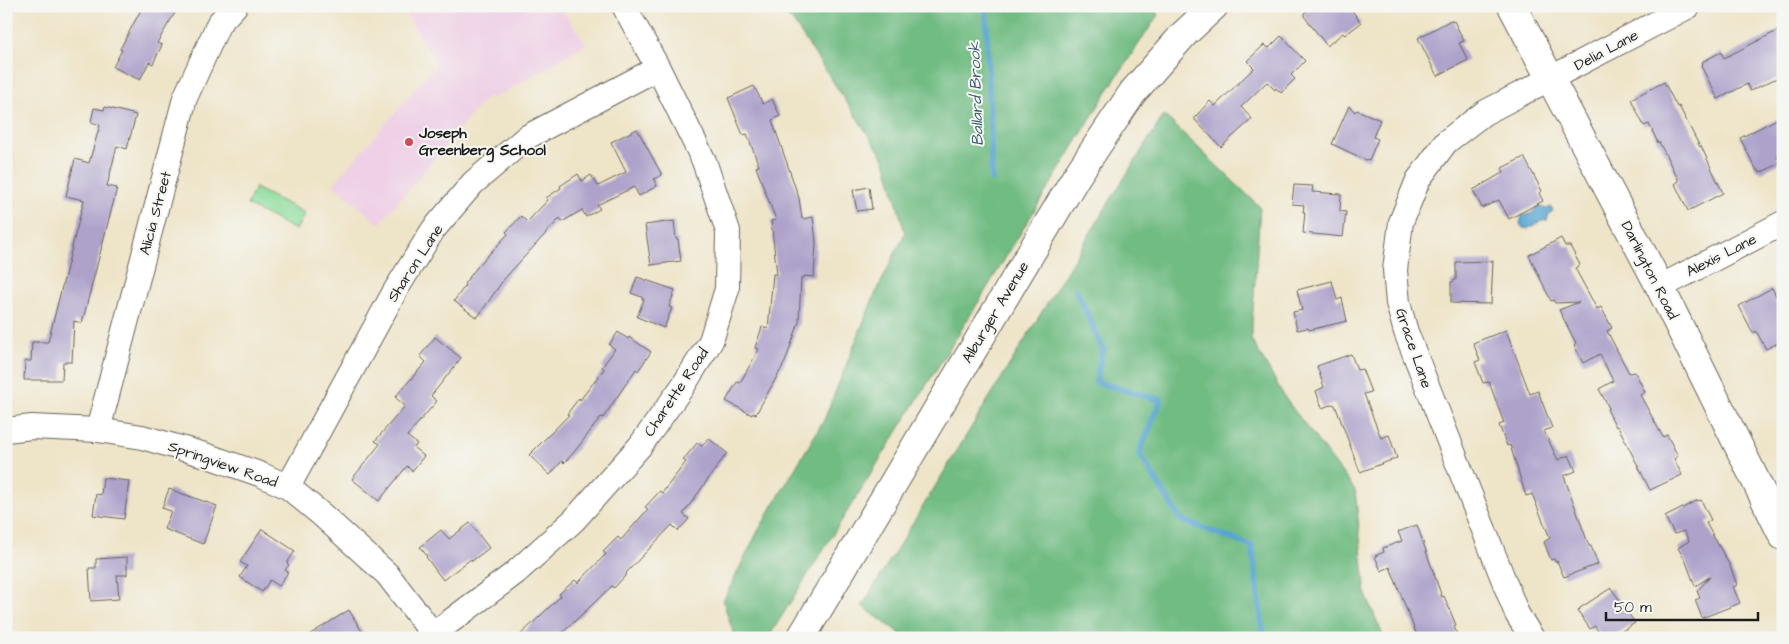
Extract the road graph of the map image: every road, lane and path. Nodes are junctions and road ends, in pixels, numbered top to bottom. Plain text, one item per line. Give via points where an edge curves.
1 (234, 6) edge
2 (624, 6) edge
3 (1214, 6) edge
4 (1512, 6) edge
5 (1689, 6) edge
6 (658, 68) junction
7 (1549, 79) junction
8 (1783, 223) edge
9 (1660, 287) junction
10 (6, 430) edge
11 (98, 430) junction
12 (288, 487) junction
13 (1783, 536) edge
14 (432, 637) edge
15 (800, 638) edge
16 (1532, 638) edge

1 - 11 street, Alicia Street via 219,23 185,98
2 - 6 street
3 - 15 street, Alburger Avenue via 1184,34 1133,92 1076,177
4 - 7 street, Darlington Road
5 - 7 street, Delia Lane
6 - 12 street, Sharon Lane via 527,137 473,183 433,230 395,291
6 - 14 street, Charette Road via 704,161 728,231 727,289 711,341 640,446 574,520 515,573
7 - 9 street, Darlington Road
7 - 16 street, Grace Lane via 1484,113 1446,142 1418,180 1401,222 1395,270 1398,302 1406,332 1517,614
8 - 9 street, Alexis Lane
9 - 13 street, Darlington Road
10 - 11 street, Springview Road via 32,427
11 - 12 street, Springview Road via 142,437 205,455
12 - 14 street, Springview Road via 387,574

